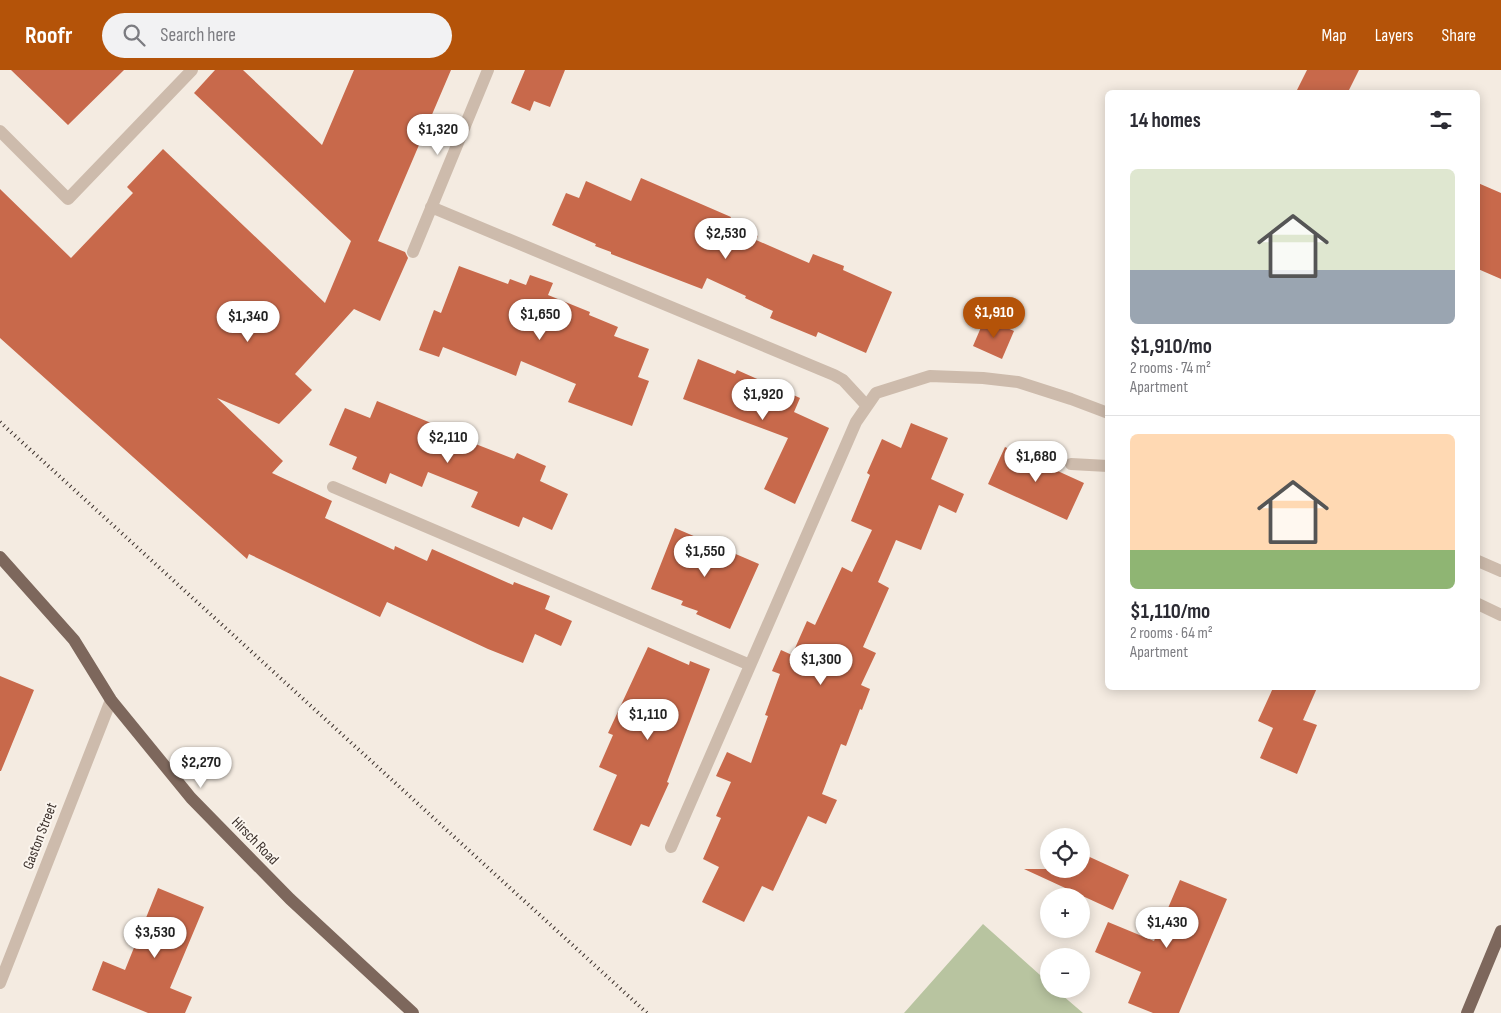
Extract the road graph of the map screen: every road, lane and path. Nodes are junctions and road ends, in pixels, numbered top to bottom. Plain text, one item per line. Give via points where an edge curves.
1 (192, 70) edge
2 (488, 70) edge
3 (0, 131) edge
4 (431, 207) junction
5 (413, 252) dead end
6 (867, 406) junction
7 (1105, 412) edge
8 (1070, 464) dead end
9 (1105, 466) edge
10 (333, 487) dead end
11 (0, 557) edge
12 (1480, 562) edge
13 (1501, 571) edge
14 (1480, 605) edge
15 (1501, 615) edge
16 (750, 665) junction
17 (111, 700) junction
18 (672, 847) dead end
19 (1501, 931) edge
20 (0, 983) edge
21 (413, 1013) edge
22 (1468, 1013) edge

1 - 3 street via 68,199
2 - 4 street
4 - 5 street
4 - 6 street via 834,375 843,380
6 - 7 street via 876,393 930,376 1018,382
6 - 16 street via 856,422
8 - 9 street
10 - 16 street
11 - 17 main road, Hirsch Road via 74,640
12 - 13 street
14 - 15 street
16 - 18 street
17 - 20 street, Gaston Street
17 - 21 main road, Hirsch Road via 191,798 290,900
19 - 22 main road

